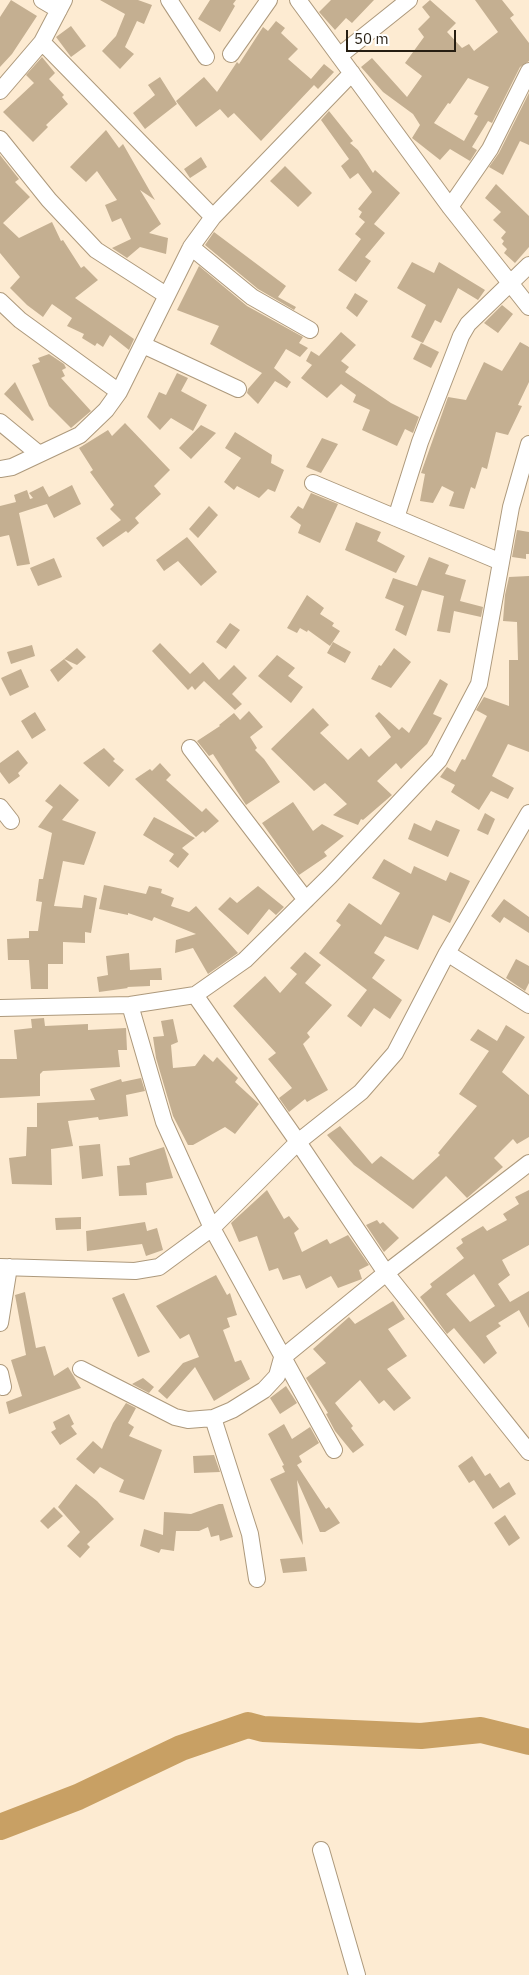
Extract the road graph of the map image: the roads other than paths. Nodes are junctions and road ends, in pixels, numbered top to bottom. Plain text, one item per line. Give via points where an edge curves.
1 (42, 0) edge
2 (169, 0) edge
3 (269, 0) edge
4 (298, 0) edge
5 (409, 0) edge
6 (62, 5) edge
7 (42, 42) junction
8 (231, 54) dead end
9 (339, 56) junction
10 (206, 57) dead end
11 (529, 71) edge
12 (352, 73) junction
13 (0, 91) edge
14 (0, 139) edge
15 (450, 207) junction
16 (213, 217) junction
17 (191, 247) junction
18 (529, 265) edge
19 (512, 284) junction
20 (166, 295) junction
21 (0, 301) edge
22 (529, 308) edge
23 (310, 330) dead end
24 (143, 345) junction
25 (238, 390) dead end
26 (119, 392) junction
27 (0, 422) edge
28 (529, 444) edge
29 (39, 454) junction
30 (0, 469) edge
31 (313, 483) dead end
32 (396, 518) junction
33 (501, 562) junction
34 (190, 748) dead end
35 (0, 807) edge
36 (529, 813) edge
37 (11, 821) dead end
38 (306, 900) junction
39 (448, 953) junction
40 (195, 995) junction
41 (130, 1005) junction
42 (529, 1005) edge
43 (0, 1008) edge
44 (298, 1142) junction
45 (529, 1163) edge
46 (212, 1228) junction
47 (4, 1267) edge
48 (386, 1274) junction
49 (0, 1323) edge
50 (282, 1358) junction
51 (81, 1368) dead end
52 (214, 1418) junction
53 (334, 1450) dead end
54 (529, 1452) edge
55 (258, 1579) dead end
56 (321, 1850) dead end
57 (357, 1975) edge

1 - 6 street
2 - 10 street
3 - 8 street
4 - 9 street
5 - 9 street
6 - 7 street
7 - 13 street
7 - 16 street
9 - 12 street
11 - 15 street via 490,150
12 - 15 street
12 - 16 street
14 - 20 street via 49,200 96,250
15 - 19 street
16 - 17 street
17 - 20 street
17 - 23 street via 252,297
18 - 19 street
19 - 22 street
19 - 32 street via 468,324 461,336 420,442
20 - 24 street
21 - 26 street via 20,320
24 - 25 street
24 - 26 street
26 - 29 street via 80,435
27 - 29 street
28 - 33 street via 511,507
29 - 30 street
31 - 32 street
32 - 33 street
33 - 38 street via 479,684 439,760
34 - 38 street
35 - 37 street
36 - 39 street
38 - 40 street via 245,960
39 - 42 street
39 - 44 street via 395,1053 361,1092
40 - 41 street
40 - 44 street
41 - 43 street
41 - 46 street via 160,1113
44 - 46 street
44 - 48 street
45 - 48 street
46 - 47 street via 159,1268 135,1271
46 - 50 street
47 - 49 street
48 - 50 street
48 - 54 street
50 - 52 street via 277,1376 264,1390
50 - 53 street
51 - 52 street via 175,1417 188,1420
52 - 55 street via 250,1534
56 - 57 street

